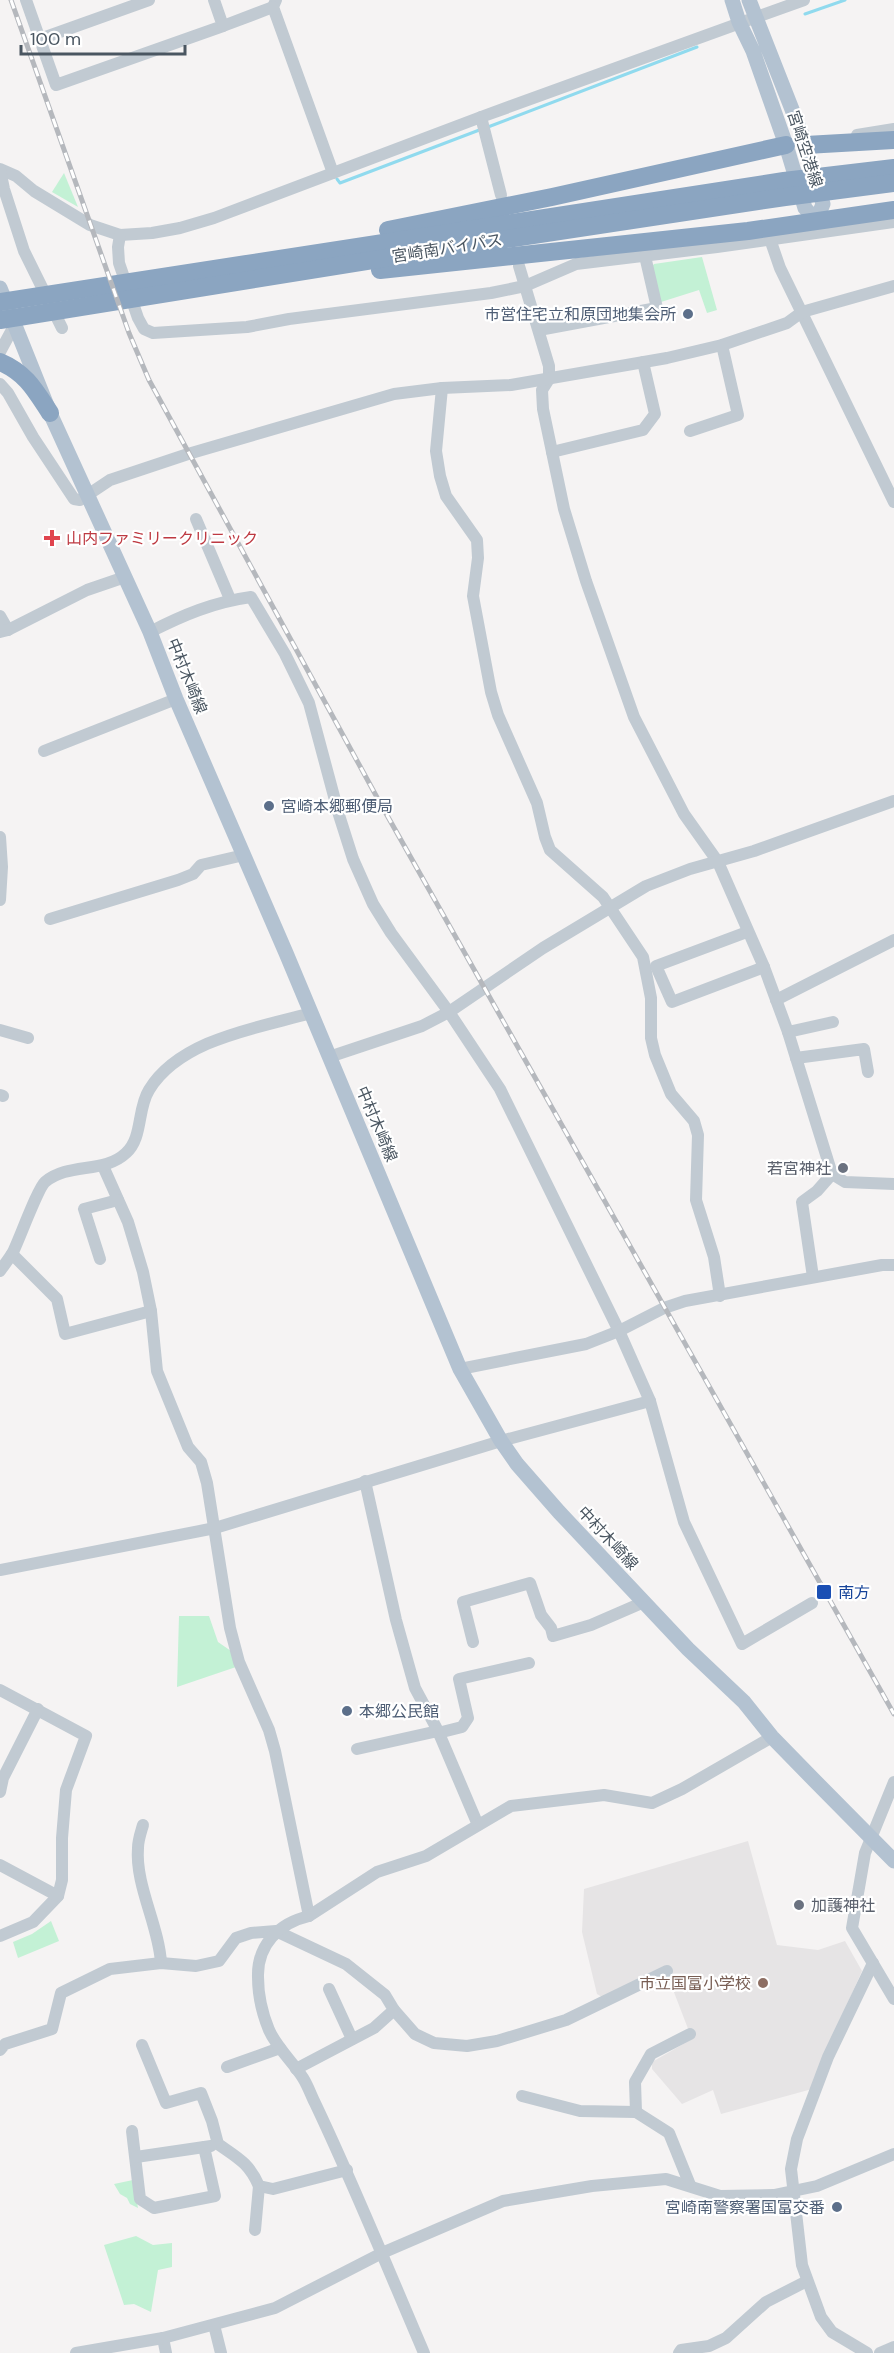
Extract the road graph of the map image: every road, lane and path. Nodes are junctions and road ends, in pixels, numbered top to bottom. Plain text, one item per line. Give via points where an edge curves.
1 (26, 0) edge
2 (149, 0) edge
3 (214, 0) edge
4 (732, 0) edge
5 (749, 0) edge
6 (804, 0) edge
7 (275, 2) edge
8 (756, 17) junction
9 (739, 22) junction
10 (223, 26) junction
11 (40, 39) junction
12 (794, 115) junction
13 (481, 117) junction
14 (777, 120) junction
15 (894, 129) edge
16 (894, 140) edge
17 (786, 145) junction
18 (806, 145) junction
19 (894, 168) edge
20 (0, 170) edge
21 (333, 173) junction
22 (894, 183) edge
23 (784, 189) junction
24 (501, 195) dead end
25 (894, 210) edge
26 (816, 221) junction
27 (894, 222) edge
28 (120, 235) junction
29 (770, 239) junction
30 (645, 256) junction
31 (285, 258) junction
32 (519, 266) dead end
33 (232, 282) junction
34 (525, 286) junction
35 (894, 286) edge
36 (0, 288) edge
37 (138, 289) junction
38 (0, 302) edge
39 (802, 312) junction
40 (7, 323) edge
41 (62, 328) dead end
42 (538, 330) junction
43 (722, 345) junction
44 (0, 352) edge
45 (0, 362) edge
46 (643, 362) junction
47 (549, 379) junction
48 (0, 384) edge
49 (442, 388) junction
50 (50, 413) junction
51 (690, 431) dead end
52 (552, 452) junction
53 (88, 493) junction
54 (894, 502) edge
55 (196, 519) dead end
56 (125, 577) junction
57 (230, 600) junction
58 (0, 616) edge
59 (4, 631) edge
60 (150, 632) junction
61 (176, 699) junction
62 (44, 751) dead end
63 (894, 801) edge
64 (0, 837) edge
65 (244, 855) junction
66 (718, 862) junction
67 (0, 900) edge
68 (610, 906) junction
69 (50, 920) dead end
70 (747, 932) junction
71 (894, 940) edge
72 (764, 967) junction
73 (651, 968) junction
74 (776, 1000) junction
75 (449, 1012) junction
76 (311, 1013) junction
77 (833, 1022) dead end
78 (0, 1030) edge
79 (788, 1032) junction
80 (28, 1038) dead end
81 (329, 1057) junction
82 (796, 1058) junction
83 (868, 1072) dead end
84 (103, 1166) junction
85 (832, 1173) junction
86 (894, 1184) edge
87 (118, 1200) junction
88 (12, 1254) junction
89 (100, 1259) dead end
90 (894, 1265) edge
91 (0, 1271) edge
92 (813, 1277) junction
93 (720, 1296) junction
94 (151, 1311) junction
95 (619, 1331) junction
96 (460, 1370) junction
97 (650, 1401) junction
98 (501, 1441) junction
99 (365, 1481) junction
100 (215, 1528) junction
101 (0, 1570) edge
102 (644, 1602) junction
103 (812, 1603) dead end
104 (473, 1642) dead end
105 (529, 1663) dead end
106 (0, 1690) edge
107 (38, 1709) junction
108 (438, 1732) junction
109 (772, 1737) junction
110 (357, 1749) dead end
111 (894, 1782) edge
112 (0, 1792) edge
113 (143, 1825) dead end
114 (478, 1825) junction
115 (872, 1837) junction
116 (894, 1861) edge
117 (0, 1865) edge
118 (58, 1896) junction
119 (309, 1916) junction
120 (276, 1931) junction
121 (0, 1936) edge
122 (161, 1963) junction
123 (873, 1963) junction
124 (667, 1971) dead end
125 (329, 1989) dead end
126 (894, 1999) edge
127 (394, 2010) junction
128 (690, 2034) dead end
129 (352, 2039) junction
130 (142, 2045) dead end
131 (280, 2048) junction
132 (0, 2050) edge
133 (227, 2067) dead end
134 (296, 2069) junction
135 (522, 2097) dead end
136 (636, 2112) junction
137 (132, 2131) dead end
138 (218, 2144) junction
139 (204, 2147) junction
140 (894, 2154) edge
141 (136, 2157) junction
142 (346, 2170) junction
143 (690, 2185) junction
144 (259, 2186) junction
145 (794, 2193) junction
146 (255, 2230) dead end
147 (382, 2253) junction
148 (807, 2281) junction
149 (214, 2325) junction
150 (163, 2338) junction
151 (894, 2347) edge
152 (103, 2351) edge
153 (76, 2353) edge
154 (166, 2353) edge
155 (221, 2353) edge
156 (424, 2353) edge
157 (679, 2353) edge
158 (867, 2353) edge
159 (880, 2353) edge

1 - 11 street
2 - 11 street
3 - 10 street
4 - 9 main road, 宮崎空港線
5 - 8 main road, 宮崎空港線
6 - 8 street
7 - 10 street
7 - 21 street
8 - 9 street
8 - 12 main road, 宮崎空港線
9 - 13 street
9 - 14 main road, 宮崎空港線
10 - 11 street via 56,86
12 - 14 main road
12 - 18 main road, 宮崎空港線
13 - 21 street
13 - 24 street
14 - 17 main road, 宮崎空港線
15 - 18 street
16 - 18 highway
17 - 26 main road, 宮崎空港線 via 805,208
17 - 31 highway via 380,232
18 - 26 main road, 宮崎空港線 via 823,204
19 - 23 highway, 宮崎南バイパス
20 - 28 street via 16,176 90,225
20 - 41 street via 24,251
21 - 28 street via 180,228
22 - 23 highway, 宮崎南バイパス
23 - 31 highway, 宮崎南バイパス
23 - 33 highway, 宮崎南バイパス
25 - 26 highway
26 - 33 highway via 374,271
27 - 29 street
28 - 34 street via 119,263 126,285 144,329 153,333 247,327
29 - 30 street
29 - 39 street
30 - 34 street via 576,264
30 - 42 street via 657,308
31 - 37 highway, 宮崎南バイパス
32 - 34 street
33 - 37 highway, 宮崎南バイパス
34 - 42 street
35 - 39 street
36 - 40 main road, 中村木崎線
37 - 38 highway, 宮崎南バイパス
37 - 40 highway, 宮崎南バイパス
39 - 43 street via 787,323
39 - 54 street
40 - 44 street
40 - 50 main road, 中村木崎線
42 - 47 street
43 - 46 street
43 - 51 street via 738,415
45 - 50 highway via 17,369
46 - 47 street
46 - 52 street via 655,414 642,430
47 - 49 street
47 - 52 street via 542,390
48 - 53 street via 74,499 80,500
49 - 53 street via 394,394 188,454 110,480
49 - 68 street via 436,451 440,476 446,496 477,540 473,596 498,715 537,803 550,850
50 - 53 main road, 中村木崎線
52 - 66 street via 586,581 634,717 684,814
53 - 56 main road, 中村木崎線
55 - 57 street
56 - 59 street via 87,590
56 - 60 main road, 中村木崎線
57 - 60 street via 193,611
57 - 75 street via 251,597 285,654 309,703 342,826 373,904
58 - 59 street
60 - 61 main road, 中村木崎線
61 - 62 street
61 - 65 main road, 中村木崎線
63 - 66 street
64 - 67 street
65 - 69 street via 201,865 193,874 178,880
65 - 76 main road, 中村木崎線
66 - 68 street via 646,886
66 - 70 street
68 - 73 street
68 - 75 street
70 - 72 street
70 - 73 street
71 - 74 street
72 - 73 street via 672,1002
72 - 74 street
73 - 93 street via 651,1038 671,1094 694,1120 698,1135 696,1200 714,1257
74 - 79 street
75 - 81 street via 422,1026
75 - 95 street via 500,1089
76 - 81 main road, 中村木崎線
76 - 84 street via 186,1053 149,1090 130,1149
77 - 79 street
78 - 80 street
79 - 82 street
81 - 96 main road, 中村木崎線
82 - 83 street via 864,1049
82 - 85 street
84 - 87 street
84 - 88 street via 66,1171 44,1183
85 - 86 street via 845,1182
85 - 92 street via 802,1202
87 - 89 street via 84,1209
87 - 94 street via 143,1272
88 - 91 street
88 - 94 street via 57,1299 65,1334
90 - 92 street
92 - 93 street
93 - 95 street via 664,1308
94 - 100 street via 157,1371 188,1447 201,1462
95 - 96 street via 586,1344
95 - 97 street
96 - 98 main road, 中村木崎線
97 - 98 street
97 - 103 street via 684,1522 742,1644
98 - 99 street
98 - 102 main road, 中村木崎線 via 559,1512
99 - 100 street
99 - 108 street via 396,1620 416,1688
100 - 101 street
100 - 119 street via 230,1628 239,1662 275,1751
102 - 104 street via 553,1636 530,1583 463,1602
102 - 109 main road, 中村木崎線 via 744,1702
105 - 108 street via 459,1679 468,1718 462,1727
106 - 107 street
107 - 112 street via 3,1778
107 - 118 street via 86,1736 66,1790
108 - 110 street
108 - 114 street
109 - 114 street via 652,1803 604,1795 511,1806
109 - 115 main road, 中村木崎線
111 - 115 street
113 - 122 street via 138,1849 140,1865
114 - 119 street via 426,1856 377,1872
115 - 116 main road, 中村木崎線
115 - 123 street via 865,1853 852,1928
117 - 118 street
118 - 121 street via 33,1922
119 - 120 street
120 - 122 street via 236,1938 219,1961 196,1966
120 - 127 street via 346,1964 385,1995
120 - 131 street via 265,1946 258,1974 269,2031
122 - 132 street via 110,1969 61,1993 52,2029 5,2044
123 - 126 street
123 - 145 street via 828,2057 797,2139 791,2169
124 - 127 street via 566,2020 467,2046 434,2043 415,2034
125 - 129 street
127 - 129 street via 374,2028
128 - 136 street via 651,2054 635,2082
129 - 134 street
130 - 138 street via 166,2103 201,2093
131 - 133 street
131 - 134 street
134 - 142 street
135 - 136 street via 580,2111
136 - 143 street via 669,2133
137 - 141 street
138 - 139 street
138 - 144 street via 246,2163
139 - 141 street
139 - 141 street via 215,2196 154,2208 141,2199
140 - 145 street
142 - 144 street via 273,2189
142 - 147 street
143 - 145 street via 720,2196
143 - 147 street via 666,2179 631,2181 503,2201
144 - 146 street
145 - 148 street
147 - 149 street via 275,2308
147 - 156 street
148 - 157 street via 766,2302 726,2338
148 - 158 street via 821,2317 832,2332
149 - 150 street
149 - 155 street
150 - 152 street
150 - 154 street
151 - 159 street
152 - 153 street

